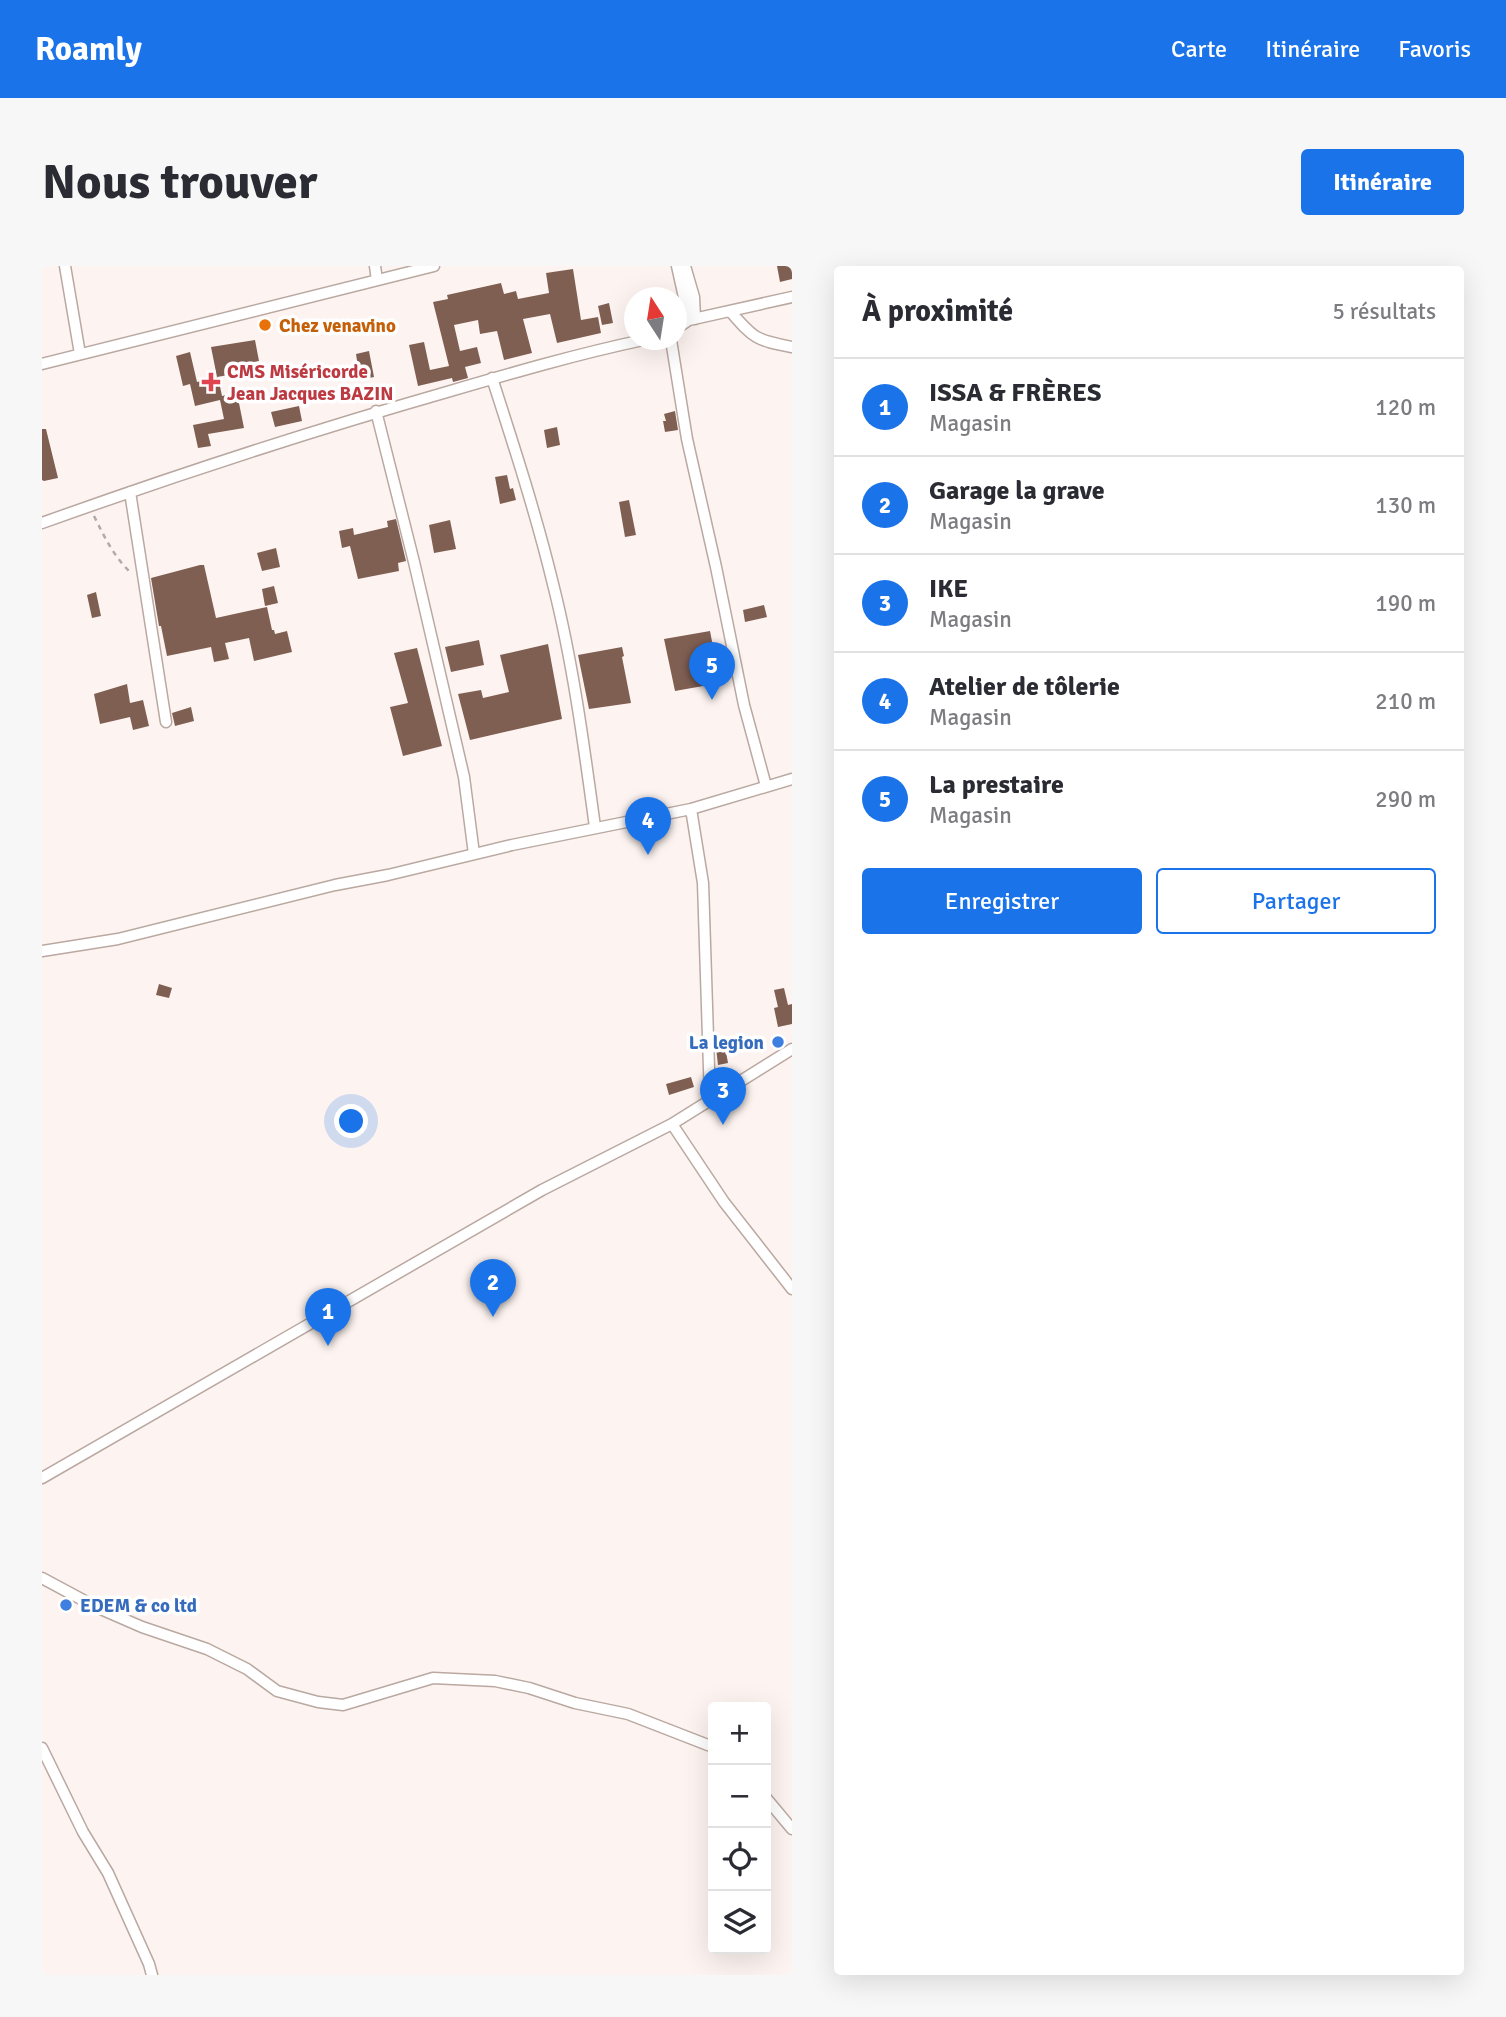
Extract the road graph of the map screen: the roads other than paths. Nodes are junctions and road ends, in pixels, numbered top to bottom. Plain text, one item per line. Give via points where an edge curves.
1 (65, 266) edge
2 (375, 266) edge
3 (434, 266) edge
4 (677, 266) edge
5 (685, 266) edge
6 (377, 280) junction
7 (792, 297) edge
8 (730, 311) junction
9 (692, 320) junction
10 (687, 323) edge
11 (624, 345) edge
12 (792, 347) edge
13 (673, 350) edge
14 (80, 354) junction
15 (42, 364) edge
16 (492, 378) junction
17 (376, 411) junction
18 (130, 492) junction
19 (42, 523) edge
20 (166, 722) dead end
21 (792, 779) edge
22 (766, 786) junction
23 (691, 809) junction
24 (595, 827) junction
25 (474, 854) junction
26 (42, 951) edge
27 (792, 1049) edge
28 (710, 1099) junction
29 (672, 1124) junction
30 (792, 1289) edge
31 (42, 1478) edge
32 (42, 1578) edge
33 (708, 1745) edge
34 (42, 1748) edge
35 (771, 1804) edge
36 (792, 1829) edge
37 (152, 1975) edge

1 - 14 street
2 - 6 street
3 - 6 street
4 - 9 street
5 - 9 street via 694,297
6 - 14 street
7 - 8 street
8 - 9 street
8 - 12 street via 753,336
9 - 10 street
11 - 16 street
13 - 22 street via 687,439
14 - 15 street
16 - 17 street
16 - 24 street via 554,585
17 - 18 street
17 - 25 street via 464,777
18 - 19 street
18 - 20 street
21 - 22 street
22 - 23 street
23 - 24 street
23 - 28 street via 703,883
24 - 25 street
25 - 26 street via 118,939
27 - 28 street
28 - 29 street
29 - 30 street via 724,1202
29 - 31 street via 542,1190
32 - 33 street via 142,1628 207,1649 277,1691 318,1702 343,1705 433,1678 495,1681 628,1714
34 - 37 street via 108,1873
35 - 36 street

